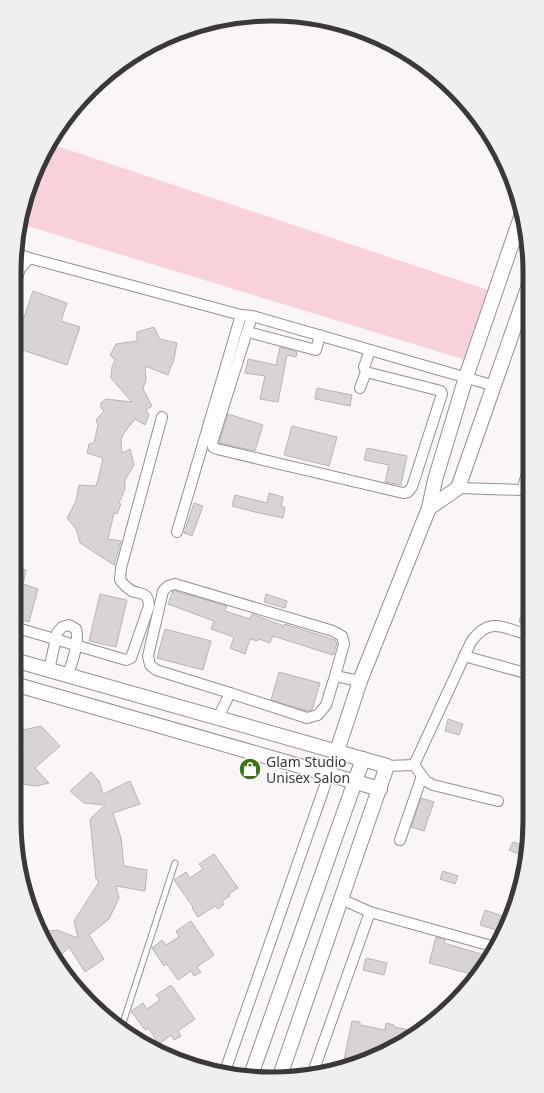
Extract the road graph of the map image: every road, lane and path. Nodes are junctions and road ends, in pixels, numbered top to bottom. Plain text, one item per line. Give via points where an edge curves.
1 (518, 225) edge
2 (22, 256) edge
3 (29, 258) junction
4 (21, 267) edge
5 (523, 303) edge
6 (241, 316) junction
7 (252, 316) junction
8 (248, 332) junction
9 (320, 336) junction
10 (370, 350) junction
11 (366, 372) junction
12 (466, 378) junction
13 (495, 386) junction
14 (360, 388) dead end
15 (162, 417) dead end
16 (435, 480) junction
17 (458, 488) junction
18 (523, 491) edge
19 (429, 508) junction
20 (177, 532) dead end
21 (21, 629) edge
22 (523, 633) edge
23 (55, 639) junction
24 (76, 645) junction
25 (464, 656) junction
26 (21, 662) edge
27 (49, 670) junction
28 (523, 672) edge
29 (68, 675) junction
30 (334, 676) junction
31 (360, 681) junction
32 (21, 686) edge
33 (230, 693) junction
34 (218, 718) junction
35 (337, 751) junction
36 (363, 759) junction
37 (414, 765) junction
38 (387, 766) junction
39 (329, 774) junction
40 (422, 776) junction
41 (354, 782) junction
42 (380, 789) junction
43 (498, 801) dead end
44 (400, 840) dead end
45 (175, 863) dead end
46 (341, 899) junction
47 (370, 912) junction
48 (489, 945) edge
49 (123, 1023) edge
50 (226, 1068) edge
51 (314, 1068) edge
52 (252, 1071) edge
53 (282, 1071) edge

1 - 12 street
2 - 3 street
3 - 4 street
3 - 6 street
5 - 13 street
6 - 7 street
6 - 20 street
7 - 8 street
7 - 9 street
8 - 9 street via 316,350
8 - 11 street via 212,443 213,447 403,493 408,492 412,487 441,391
9 - 10 street
10 - 11 street via 364,367
10 - 12 street
11 - 14 street
12 - 13 street
12 - 16 street
13 - 17 street
15 - 24 street via 121,568 120,580 133,591 143,593 148,599 149,606 131,658 126,660
16 - 17 street
16 - 19 street
17 - 18 street
17 - 19 street
19 - 31 street
21 - 23 street
22 - 25 street via 494,625 487,626 476,635
23 - 24 street
23 - 24 street via 62,627 69,625 76,629
23 - 27 street
24 - 29 street
25 - 28 street
25 - 37 street
26 - 27 street
27 - 29 street
29 - 34 street
30 - 31 street
30 - 33 street via 326,705 318,715 307,718
30 - 33 street via 344,644 342,636 333,631 175,584 168,586 164,591 148,656 150,665 156,670
31 - 35 street
32 - 39 street
33 - 34 street
34 - 35 street
35 - 36 street
35 - 39 street
36 - 38 street
36 - 41 street
37 - 38 street
37 - 40 street
38 - 42 street
39 - 41 street
39 - 50 street
40 - 43 street via 433,785
40 - 44 street
41 - 42 street
41 - 52 street
42 - 46 street
45 - 49 lane
46 - 47 street
46 - 53 street
47 - 48 street
47 - 51 street

